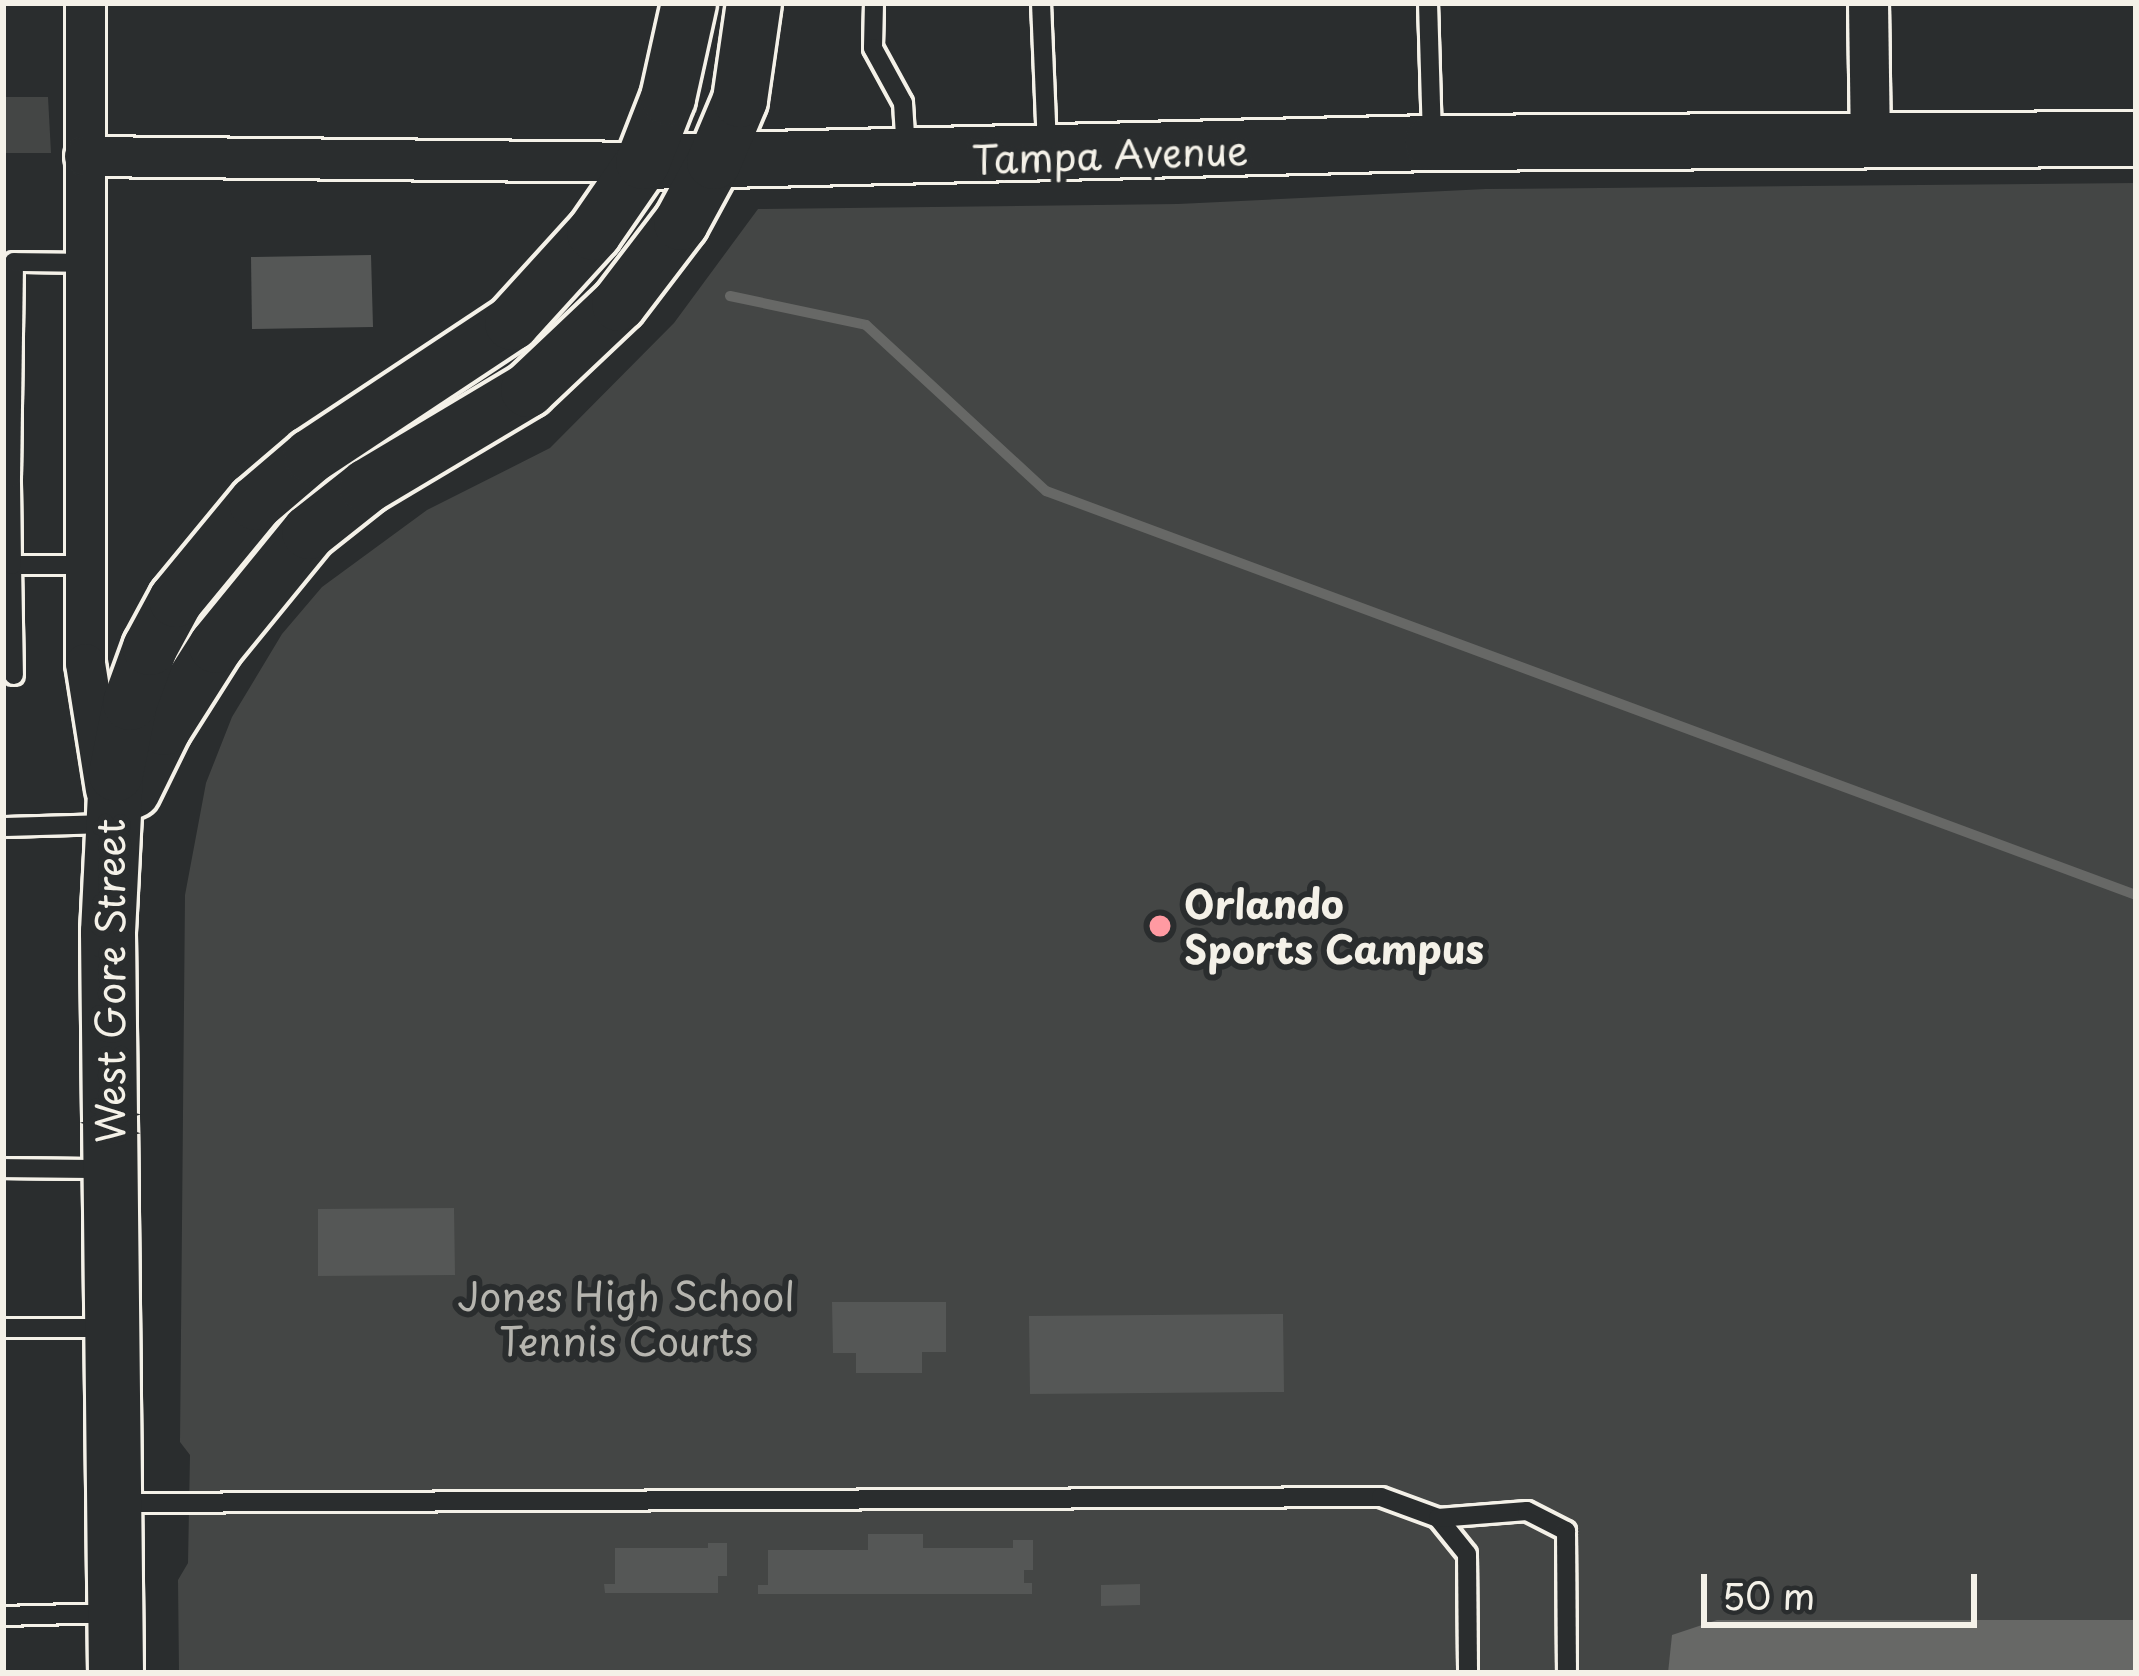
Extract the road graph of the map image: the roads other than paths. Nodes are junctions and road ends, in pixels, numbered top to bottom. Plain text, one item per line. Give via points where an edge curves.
1 (689, 3) edge
2 (754, 3) edge
3 (874, 3) edge
4 (1041, 3) edge
5 (1429, 3) edge
6 (1868, 3) edge
7 (82, 8) edge
8 (1870, 139) junction
9 (2136, 139) edge
10 (1432, 143) junction
11 (84, 156) junction
12 (1047, 157) junction
13 (907, 160) junction
14 (643, 163) junction
15 (714, 163) junction
16 (8, 262) edge
17 (84, 263) junction
18 (8, 565) edge
19 (83, 577) junction
20 (14, 675) dead end
21 (112, 824) junction
22 (3, 827) edge
23 (3, 1168) edge
24 (110, 1169) junction
25 (3, 1328) edge
26 (112, 1328) junction
27 (114, 1503) junction
28 (1438, 1518) junction
29 (115, 1613) junction
30 (3, 1616) edge
31 (116, 1673) edge
32 (1468, 1673) edge
33 (1567, 1673) edge

1 - 14 street via 668,98
2 - 15 street via 740,100
3 - 13 lane via 873,49 903,103
4 - 12 lane
5 - 10 lane
6 - 8 street
7 - 11 street, West Gore Street
8 - 9 street, Tampa Avenue
8 - 10 street, Tampa Avenue
10 - 12 street, Tampa Avenue
11 - 14 street, Tampa Avenue
11 - 17 street, West Gore Street
12 - 13 street, Tampa Avenue
13 - 15 street, Tampa Avenue
14 - 15 street, Tampa Avenue
14 - 21 street via 594,233 512,322 311,456 215,550 150,648 130,703
15 - 21 street via 681,223 571,354 477,424 367,486 294,548 216,646
16 - 17 lane
16 - 18 lane
17 - 19 street, West Gore Street
18 - 19 lane
18 - 20 lane
19 - 21 street, West Gore Street via 94,734
21 - 22 lane
21 - 24 street, West Gore Street
23 - 24 lane
24 - 26 street, West Gore Street
25 - 26 lane
26 - 27 street, West Gore Street
27 - 28 lane via 1381,1497
27 - 29 street, West Gore Street
28 - 32 lane via 1467,1554
28 - 33 lane via 1527,1511 1566,1531
29 - 30 lane
29 - 31 street, West Gore Street

